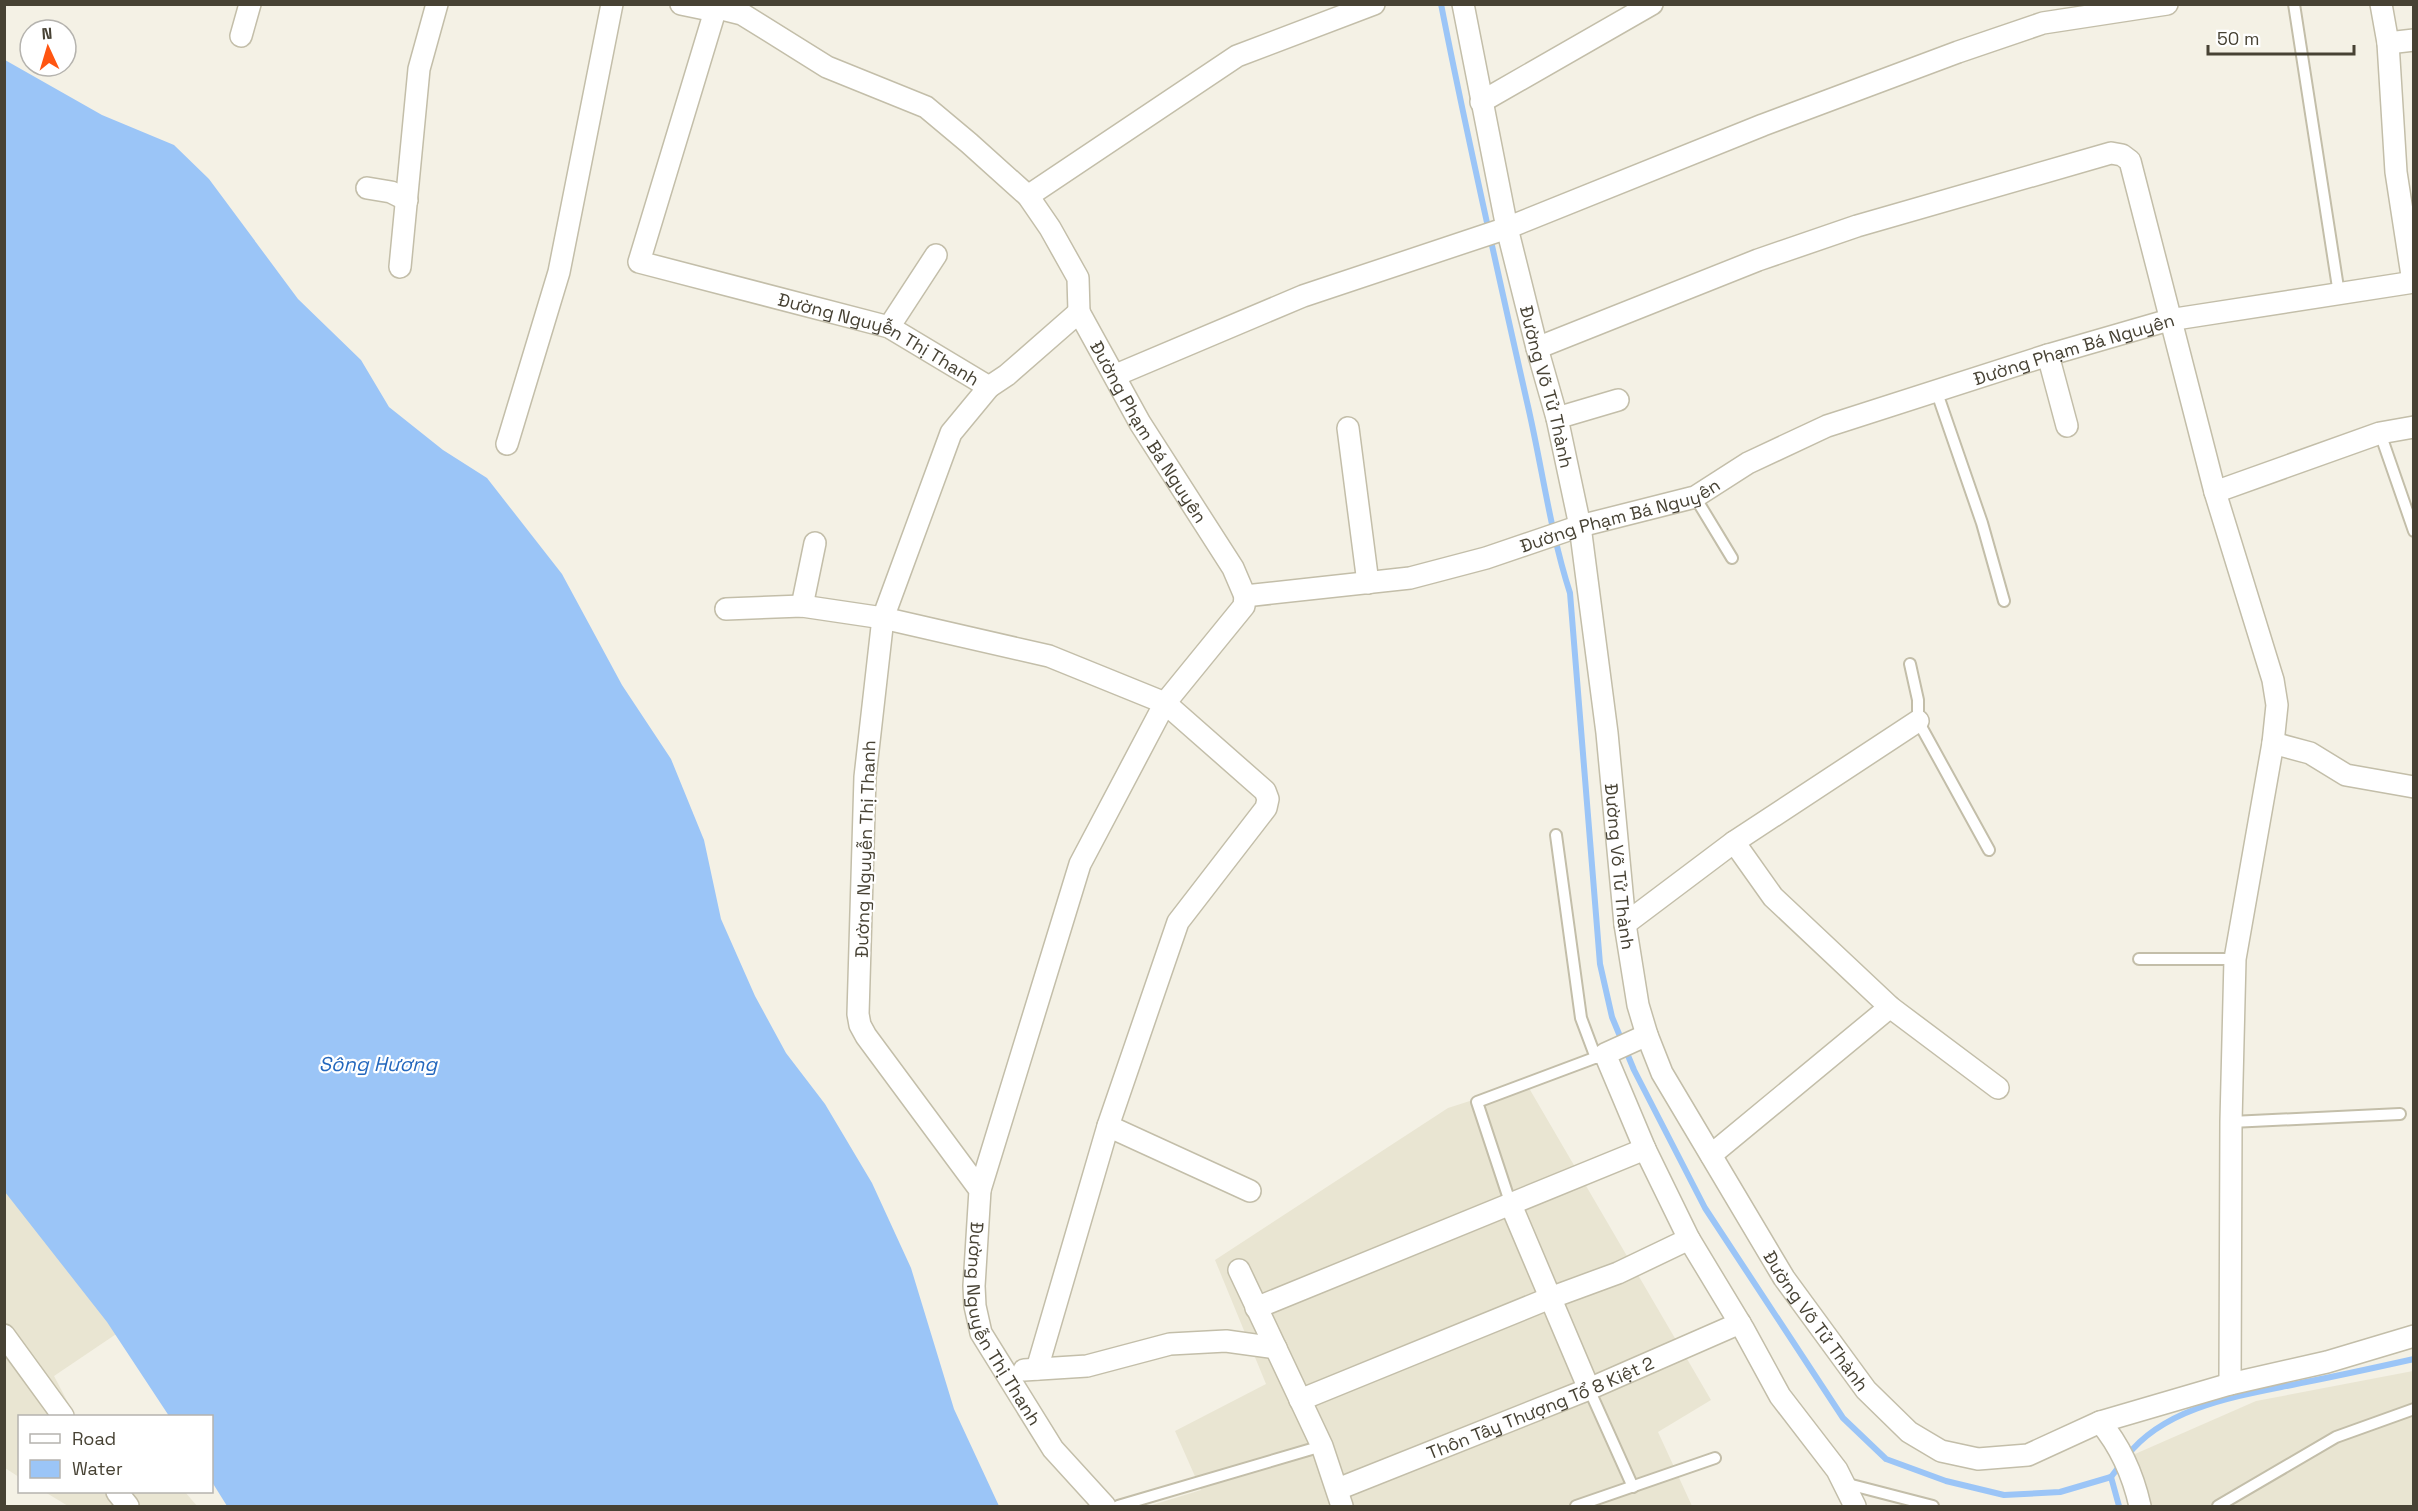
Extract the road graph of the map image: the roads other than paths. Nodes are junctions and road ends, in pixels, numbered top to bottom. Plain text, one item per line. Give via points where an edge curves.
1 (250, 4) edge
2 (437, 4) edge
3 (612, 4) edge
4 (681, 4) edge
5 (1374, 4) edge
6 (1463, 4) edge
7 (1652, 4) edge
8 (2167, 4) edge
9 (2294, 4) edge
10 (2382, 4) edge
11 (718, 8) edge
12 (241, 36) dead end
13 (2414, 40) edge
14 (2388, 43) junction
15 (1480, 102) junction
16 (367, 188) dead end
17 (1028, 196) junction
18 (406, 200) junction
19 (1504, 229) junction
20 (936, 255) dead end
21 (400, 267) dead end
22 (2413, 282) edge
23 (2339, 294) junction
24 (1079, 312) junction
25 (2169, 320) junction
26 (889, 327) junction
27 (1537, 348) junction
28 (2048, 355) junction
29 (1116, 375) junction
30 (989, 387) junction
31 (1936, 390) junction
32 (1618, 400) dead end
33 (1557, 418) junction
34 (2067, 426) dead end
35 (2414, 427) edge
36 (1348, 428) dead end
37 (2380, 433) junction
38 (507, 444) dead end
39 (2215, 492) junction
40 (1695, 497) junction
41 (1573, 528) junction
42 (2414, 531) edge
43 (815, 543) dead end
44 (1732, 558) dead end
45 (1368, 583) junction
46 (1245, 596) junction
47 (2004, 601) dead end
48 (802, 606) junction
49 (726, 609) dead end
50 (883, 618) junction
51 (1910, 664) dead end
52 (1165, 703) junction
53 (1918, 721) junction
54 (2273, 743) junction
55 (2414, 787) edge
56 (1556, 835) dead end
57 (1734, 842) junction
58 (1989, 850) dead end
59 (1625, 924) junction
60 (2139, 959) dead end
61 (2235, 959) junction
62 (1890, 1007) junction
63 (1638, 1040) junction
64 (1601, 1056) junction
65 (1998, 1088) dead end
66 (2400, 1114) dead end
67 (2230, 1122) junction
68 (1108, 1125) junction
69 (1645, 1149) junction
70 (1711, 1155) junction
71 (980, 1190) junction
72 (1250, 1191) dead end
73 (1511, 1205) junction
74 (1689, 1239) junction
75 (1239, 1270) dead end
76 (1550, 1298) junction
77 (1256, 1308) junction
78 (1740, 1323) junction
79 (5, 1336) edge
80 (2414, 1336) edge
81 (1276, 1348) junction
82 (1037, 1369) junction
83 (1005, 1371) junction
84 (2230, 1384) junction
85 (1589, 1389) junction
86 (1300, 1400) junction
87 (2414, 1409) edge
88 (62, 1415) edge
89 (2100, 1422) junction
90 (1322, 1446) junction
91 (1715, 1458) dead end
92 (1844, 1483) junction
93 (1633, 1487) junction
94 (118, 1493) edge
95 (1340, 1498) edge
96 (128, 1506) edge
97 (1105, 1506) edge
98 (1118, 1506) edge
99 (1576, 1506) edge
100 (1855, 1506) edge
101 (1933, 1506) edge
102 (2140, 1506) edge
103 (2218, 1506) edge

1 - 12 street
2 - 18 street via 419,69
3 - 38 street via 560,272
4 - 11 street
5 - 17 street via 1237,56
6 - 15 street, Đường Võ Tử Thành
7 - 15 street
8 - 19 street via 2043,22 1763,125
9 - 23 lane
10 - 14 street
11 - 17 street via 742,14 827,67 926,107
11 - 26 street, Đường Nguyễn Thị Thanh via 639,262
13 - 14 street
14 - 22 street via 2396,172
15 - 19 street, Đường Võ Tử Thành
16 - 18 street via 391,192
17 - 24 street via 1078,278
18 - 21 street
19 - 27 street, Đường Võ Tử Thành
19 - 29 street via 1303,296
20 - 26 street
22 - 23 street, Đường Phạm Bá Nguyên
23 - 25 street, Đường Phạm Bá Nguyên
24 - 29 street, Đường Phạm Bá Nguyên
24 - 30 street
25 - 27 street via 2130,161 2111,153 1857,226 1648,301
25 - 28 street, Đường Phạm Bá Nguyên
25 - 39 street
26 - 30 street, Đường Nguyễn Thị Thanh
27 - 33 street, Đường Võ Tử Thành
28 - 31 street, Đường Phạm Bá Nguyên
28 - 34 street
29 - 46 street, Đường Phạm Bá Nguyên via 1140,423 1233,568
30 - 50 street, Đường Nguyễn Thị Thanh via 951,433
31 - 40 street, Đường Phạm Bá Nguyên via 1827,426 1748,463
31 - 47 lane
32 - 33 street
33 - 41 street, Đường Võ Tử Thành
35 - 37 street
36 - 45 street
37 - 39 street
37 - 42 lane
39 - 54 street via 2273,680 2277,705
40 - 41 street, Đường Phạm Bá Nguyên
40 - 44 lane
41 - 45 street, Đường Phạm Bá Nguyên via 1410,578
41 - 59 street, Đường Võ Tử Thành via 1607,733
43 - 48 street
45 - 46 street, Đường Phạm Bá Nguyên
46 - 52 street via 1244,606
48 - 49 street
48 - 50 street
50 - 52 street via 1049,656
50 - 71 street, Đường Nguyễn Thị Thanh via 865,777 860,1025
51 - 53 lane
52 - 68 street via 1265,791 1269,799 1178,922
52 - 71 street via 1080,864
53 - 57 street
53 - 58 lane
54 - 55 street via 2310,753 2346,775
54 - 61 street
56 - 64 lane via 1581,1018
57 - 59 street
57 - 62 street via 1773,897
59 - 63 street, Đường Võ Tử Thành via 1638,1005
60 - 61 lane
61 - 67 street
62 - 65 street
62 - 70 street
63 - 64 street
63 - 70 street, Đường Võ Tử Thành via 1662,1072
64 - 69 street
64 - 73 lane via 1477,1102
66 - 67 lane
67 - 84 street
68 - 72 street
68 - 82 street
69 - 73 street
69 - 74 street
70 - 89 street, Đường Võ Tử Thành via 1791,1287 1866,1390 1909,1432 1941,1451 1978,1459 2028,1455
71 - 83 street, Đường Nguyễn Thị Thanh via 975,1306 981,1333
73 - 76 street
73 - 77 street
74 - 76 street via 1618,1273
74 - 78 street
75 - 77 street
76 - 85 street
76 - 86 street
77 - 81 street
78 - 85 street, Thôn Tây Thượng Tổ 8 Kiệt 2
78 - 92 street via 1780,1396
79 - 88 street
80 - 84 street, Đường Võ Tử Thành via 2327,1362
81 - 82 street via 1226,1341 1170,1344 1087,1366
81 - 86 street
82 - 83 street
83 - 97 street, Đường Nguyễn Thị Thanh via 1053,1449
84 - 89 street, Đường Võ Tử Thành
85 - 93 lane
85 - 95 street, Thôn Tây Thượng Tổ 8 Kiệt 2
86 - 90 street
87 - 103 lane via 2336,1437
89 - 102 street via 2115,1440 2134,1481
90 - 95 street
90 - 98 lane
91 - 93 lane
92 - 100 street
92 - 101 lane
93 - 99 lane
94 - 96 street

